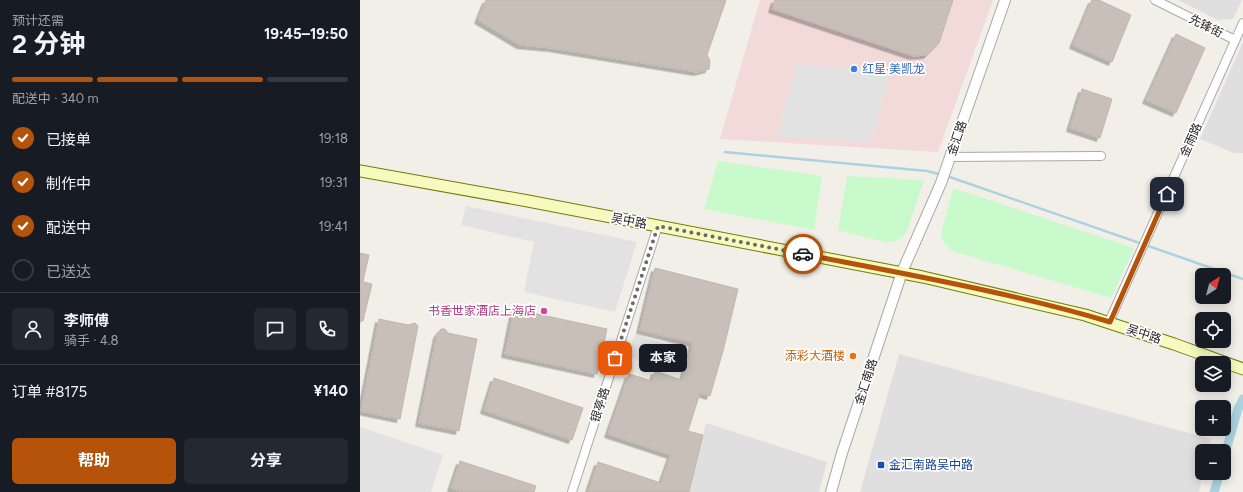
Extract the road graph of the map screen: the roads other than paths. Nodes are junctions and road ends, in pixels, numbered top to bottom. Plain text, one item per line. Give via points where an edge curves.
1 (1005, 0) edge
2 (1155, 0) edge
3 (1243, 23) edge
4 (1235, 40) junction
5 (1101, 156) dead end
6 (949, 160) junction
7 (360, 171) edge
8 (658, 226) junction
9 (902, 272) junction
10 (1110, 322) junction
11 (1241, 368) edge
12 (572, 492) edge
13 (831, 492) edge

1 - 6 street, 金汇路
2 - 4 street, 先锋街
3 - 4 street, 金雨路
4 - 10 street, 金雨路
5 - 6 street
6 - 9 street, 金汇路
7 - 8 main road, 吴中路
8 - 9 main road, 吴中路
8 - 12 street, 银亭路
9 - 10 main road, 吴中路
9 - 13 street, 金汇南路
10 - 11 main road, 吴中路

